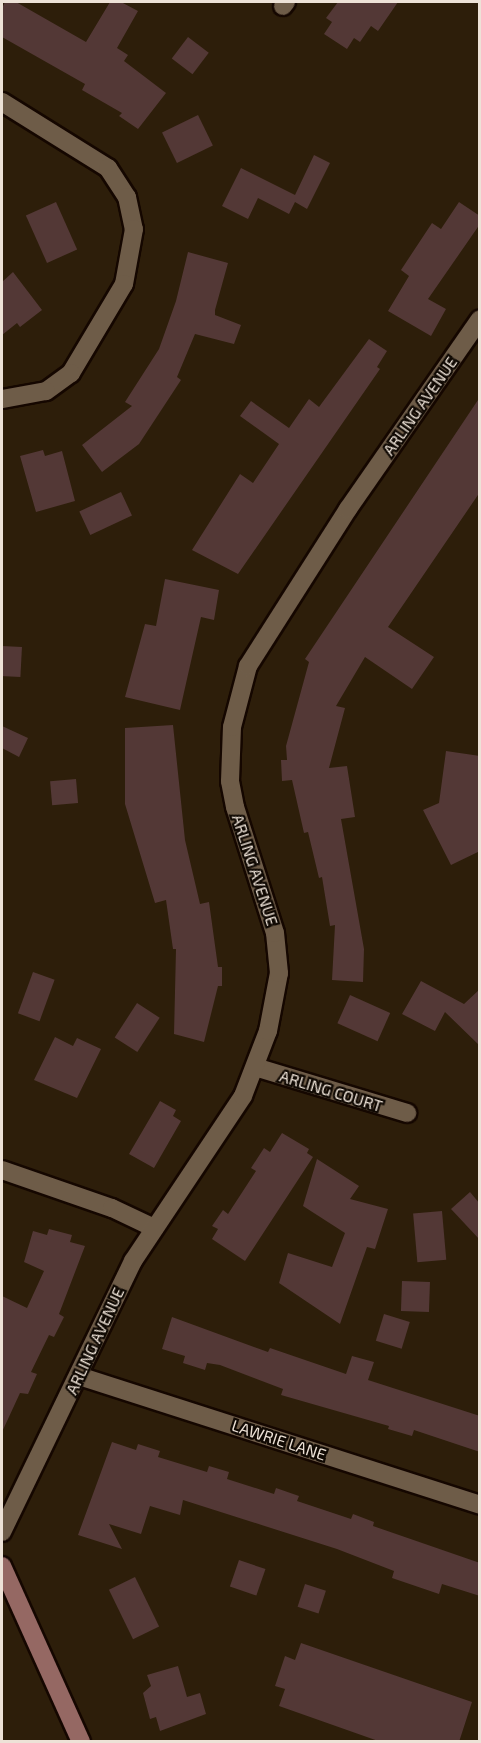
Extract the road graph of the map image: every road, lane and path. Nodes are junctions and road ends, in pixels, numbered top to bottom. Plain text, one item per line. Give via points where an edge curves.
1 (2, 102) edge
2 (480, 319) edge
3 (2, 399) edge
4 (255, 1068) junction
5 (407, 1113) dead end
6 (2, 1170) edge
7 (154, 1228) junction
8 (79, 1376) junction
9 (480, 1505) edge
10 (2, 1532) edge
11 (2, 1566) edge
12 (81, 1742) edge

1 - 3 street via 85,150 108,168 122,185 132,215 134,248 114,307 82,359 57,385 30,397
2 - 4 street, ARLING AVENUE via 261,641 237,700 230,754 232,789 267,902 278,954 277,1000
4 - 5 street, ARLING COURT
4 - 7 street, ARLING AVENUE via 243,1096
6 - 7 street via 112,1208
7 - 8 street, ARLING AVENUE via 128,1271
8 - 9 street, LAWRIE LANE
8 - 10 street, ARLING AVENUE
11 - 12 street

